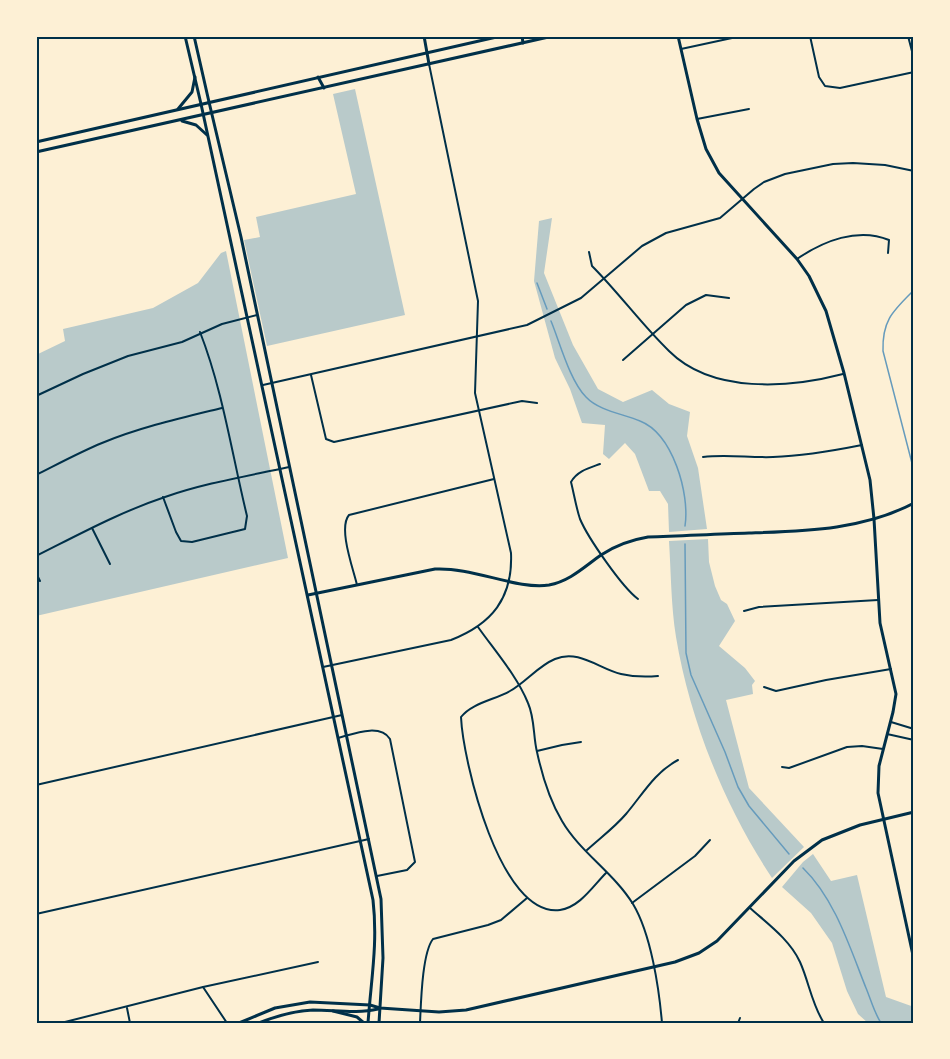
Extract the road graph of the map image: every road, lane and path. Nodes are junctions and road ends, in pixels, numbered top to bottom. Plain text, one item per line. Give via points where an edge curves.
1 (185, 36) edge
2 (194, 36) edge
3 (424, 36) edge
4 (501, 36) edge
5 (522, 36) edge
6 (553, 36) edge
7 (678, 36) edge
8 (810, 36) edge
9 (909, 36) edge
10 (732, 38) dead end
11 (523, 43) junction
12 (681, 49) junction
13 (427, 52) junction
14 (914, 59) edge
15 (429, 64) junction
16 (914, 72) edge
17 (195, 77) junction
18 (318, 77) junction
19 (324, 88) junction
20 (209, 102) junction
21 (201, 104) junction
22 (749, 109) dead end
23 (176, 110) junction
24 (212, 113) junction
25 (204, 115) junction
26 (697, 119) junction
27 (181, 120) junction
28 (108, 126) junction
29 (110, 136) junction
30 (209, 138) junction
31 (36, 142) edge
32 (36, 152) edge
33 (914, 171) edge
34 (742, 199) junction
35 (589, 252) dead end
36 (888, 253) dead end
37 (797, 259) junction
38 (604, 278) junction
39 (729, 298) dead end
40 (257, 315) junction
41 (248, 317) junction
42 (653, 332) junction
43 (200, 333) junction
44 (478, 336) junction
45 (623, 360) dead end
46 (843, 373) junction
47 (311, 374) junction
48 (271, 383) junction
49 (263, 385) junction
50 (36, 396) edge
51 (537, 404) dead end
52 (223, 408) junction
53 (478, 409) junction
54 (862, 445) junction
55 (703, 457) dead end
56 (600, 465) dead end
57 (290, 466) junction
58 (280, 469) junction
59 (36, 475) edge
60 (237, 478) junction
61 (494, 479) junction
62 (163, 497) junction
63 (914, 503) edge
64 (874, 519) junction
65 (92, 528) junction
66 (602, 554) junction
67 (36, 556) edge
68 (110, 564) dead end
69 (36, 573) edge
70 (509, 580) junction
71 (40, 581) dead end
72 (357, 585) junction
73 (316, 593) junction
74 (308, 595) junction
75 (638, 599) dead end
76 (879, 600) junction
77 (744, 610) dead end
78 (478, 627) junction
79 (332, 665) junction
80 (323, 667) junction
81 (891, 669) junction
82 (658, 676) dead end
83 (519, 685) junction
84 (764, 687) dead end
85 (342, 716) junction
86 (334, 717) junction
87 (890, 722) junction
88 (914, 729) edge
89 (887, 734) junction
90 (347, 735) junction
91 (339, 738) junction
92 (914, 740) edge
93 (581, 742) dead end
94 (883, 749) junction
95 (537, 752) junction
96 (678, 760) dead end
97 (782, 767) dead end
98 (36, 785) edge
99 (914, 812) edge
100 (883, 820) junction
101 (369, 839) junction
102 (710, 840) dead end
103 (360, 841) junction
104 (586, 850) junction
105 (606, 873) junction
106 (377, 876) junction
107 (527, 898) junction
108 (632, 903) junction
109 (750, 908) junction
110 (36, 914) edge
111 (914, 960) edge
112 (318, 962) dead end
113 (654, 967) junction
114 (203, 987) junction
115 (370, 1005) junction
116 (126, 1008) junction
117 (380, 1008) junction
118 (333, 1011) junction
119 (369, 1011) junction
120 (421, 1011) junction
121 (740, 1018) dead end
122 (61, 1023) edge
123 (130, 1023) edge
124 (227, 1023) edge
125 (239, 1023) edge
126 (258, 1023) edge
127 (366, 1023) edge
128 (379, 1023) edge
129 (420, 1023) edge
130 (662, 1023) edge
131 (738, 1023) edge
132 (824, 1023) edge

1 - 17 main road
2 - 20 main road
3 - 13 main road
4 - 13 main road
5 - 11 main road
6 - 11 main road
7 - 12 main road
8 - 16 street via 822,83 832,88
9 - 14 street
10 - 12 street
11 - 15 main road
12 - 26 main road
13 - 15 main road
13 - 18 main road
15 - 19 main road
15 - 44 street via 478,301
17 - 21 main road
17 - 23 main road via 192,92
18 - 19 main road
18 - 20 main road
19 - 24 main road
20 - 21 main road
20 - 24 main road
21 - 23 main road
21 - 25 main road
22 - 26 street
23 - 28 main road
24 - 25 main road
24 - 40 main road
25 - 27 main road
25 - 30 main road
26 - 34 main road via 711,159
27 - 29 main road
27 - 30 main road via 196,125
28 - 29 main road
28 - 31 main road
29 - 32 main road
30 - 41 main road
33 - 34 street via 871,163 833,164 774,178
34 - 37 main road
34 - 38 street via 720,218 653,239
35 - 38 street via 592,266
36 - 37 street via 889,240 846,237 817,245
37 - 46 main road via 826,311
38 - 42 street
38 - 44 street via 581,298 527,325
39 - 42 street via 706,295 686,305
40 - 41 street
40 - 48 main road
41 - 43 street
41 - 49 main road
42 - 45 street
42 - 46 street via 681,362 716,379 741,384 770,383 810,381
43 - 50 street via 182,342 128,356
43 - 52 street
44 - 47 street
44 - 53 street
46 - 54 main road
47 - 48 street
47 - 53 street via 329,441
48 - 49 street
48 - 57 main road
49 - 58 main road
51 - 53 street via 522,400
52 - 59 street via 126,434
52 - 60 street
53 - 61 street
54 - 55 street via 813,454
54 - 64 main road
56 - 66 street via 574,476 572,482 581,521
57 - 58 street
57 - 73 main road
58 - 60 street
58 - 74 main road
60 - 62 street
60 - 62 street via 246,516 245,529 181,542
61 - 70 street via 511,553
61 - 72 street via 349,515 344,530
62 - 65 street
63 - 64 main road
64 - 66 main road via 800,531 648,537 629,540
64 - 76 main road
65 - 67 street
65 - 68 street
66 - 70 main road via 562,582 540,586
66 - 75 street via 627,591
69 - 71 street
70 - 72 main road via 453,568
70 - 78 street via 498,607
72 - 73 main road
73 - 74 main road
73 - 79 main road
74 - 80 main road
76 - 77 street
76 - 81 main road
78 - 79 street via 451,640
78 - 83 street
79 - 80 street
79 - 85 main road
80 - 86 main road
81 - 84 street via 776,691
81 - 87 main road via 896,694
82 - 83 street via 620,674 572,656 554,659
83 - 95 street via 532,716
83 - 107 street via 470,708 461,717 482,816 499,858
85 - 86 street
85 - 90 main road
86 - 91 main road
86 - 98 street
87 - 88 street
87 - 89 main road
89 - 92 street
89 - 94 main road
90 - 91 street
90 - 101 main road
90 - 106 street via 377,730 390,740 415,856 407,870
91 - 103 main road
93 - 95 street
94 - 97 street via 846,747 789,768
94 - 100 main road via 877,779
95 - 104 street via 562,822
96 - 104 street via 664,767 625,815
99 - 100 main road
100 - 109 main road via 822,840 794,861
100 - 111 main road
101 - 103 street
101 - 106 main road
102 - 108 street via 695,856
103 - 110 street
103 - 115 main road via 376,924
104 - 105 street
105 - 107 street via 579,902 569,907 550,910
105 - 108 street
106 - 117 main road via 384,926
107 - 120 street via 501,920 433,939 426,957
108 - 113 street
109 - 113 main road via 699,953
109 - 132 street via 778,933 799,960
112 - 114 street
113 - 120 main road via 466,1010
113 - 130 street
114 - 116 street
114 - 124 street
115 - 117 main road
115 - 119 main road
115 - 125 main road via 298,1003 268,1010
116 - 122 street
116 - 123 street
117 - 119 main road
117 - 120 main road
117 - 128 main road
118 - 119 main road
118 - 126 main road via 282,1014
118 - 127 main road
119 - 127 main road
120 - 129 street
121 - 131 street

